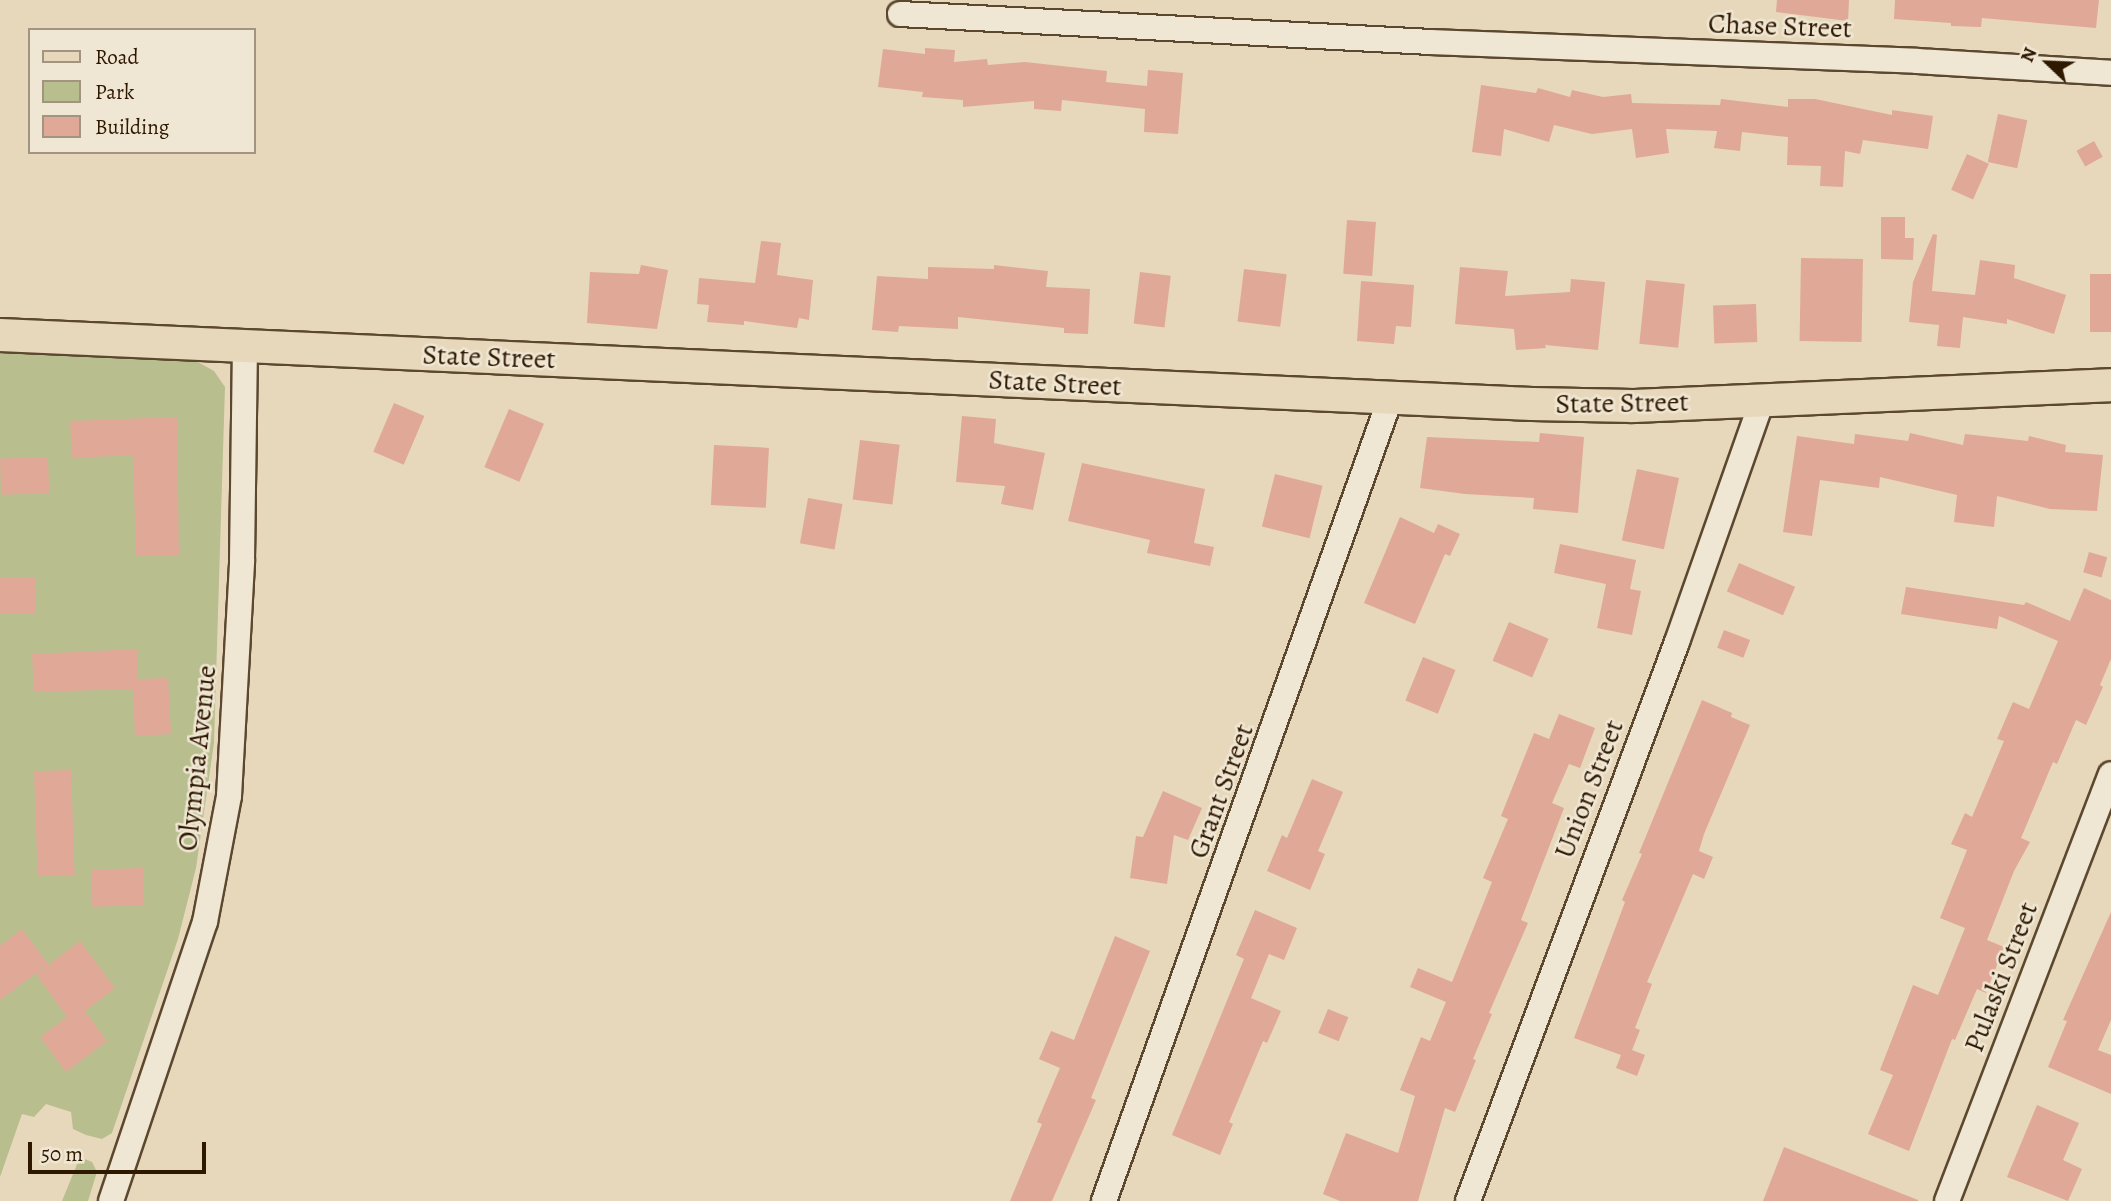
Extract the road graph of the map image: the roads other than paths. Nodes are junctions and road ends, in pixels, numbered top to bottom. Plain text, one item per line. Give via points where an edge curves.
1 (900, 14) dead end
2 (2111, 74) edge
3 (0, 335) edge
4 (245, 345) junction
5 (2111, 385) edge
6 (1763, 398) junction
7 (1390, 399) junction
8 (2111, 774) edge
9 (111, 1201) edge
10 (1104, 1201) edge
11 (1468, 1201) edge
12 (1947, 1201) edge

1 - 2 street, Chase Street
3 - 4 main road, State Street
4 - 7 main road, State Street
4 - 9 street, Olympia Avenue via 242,560 229,796 205,922
5 - 6 main road, State Street
6 - 7 main road, State Street via 1633,406
6 - 11 street, Union Street via 1687,617
7 - 10 street, Grant Street
8 - 12 street, Pulaski Street

